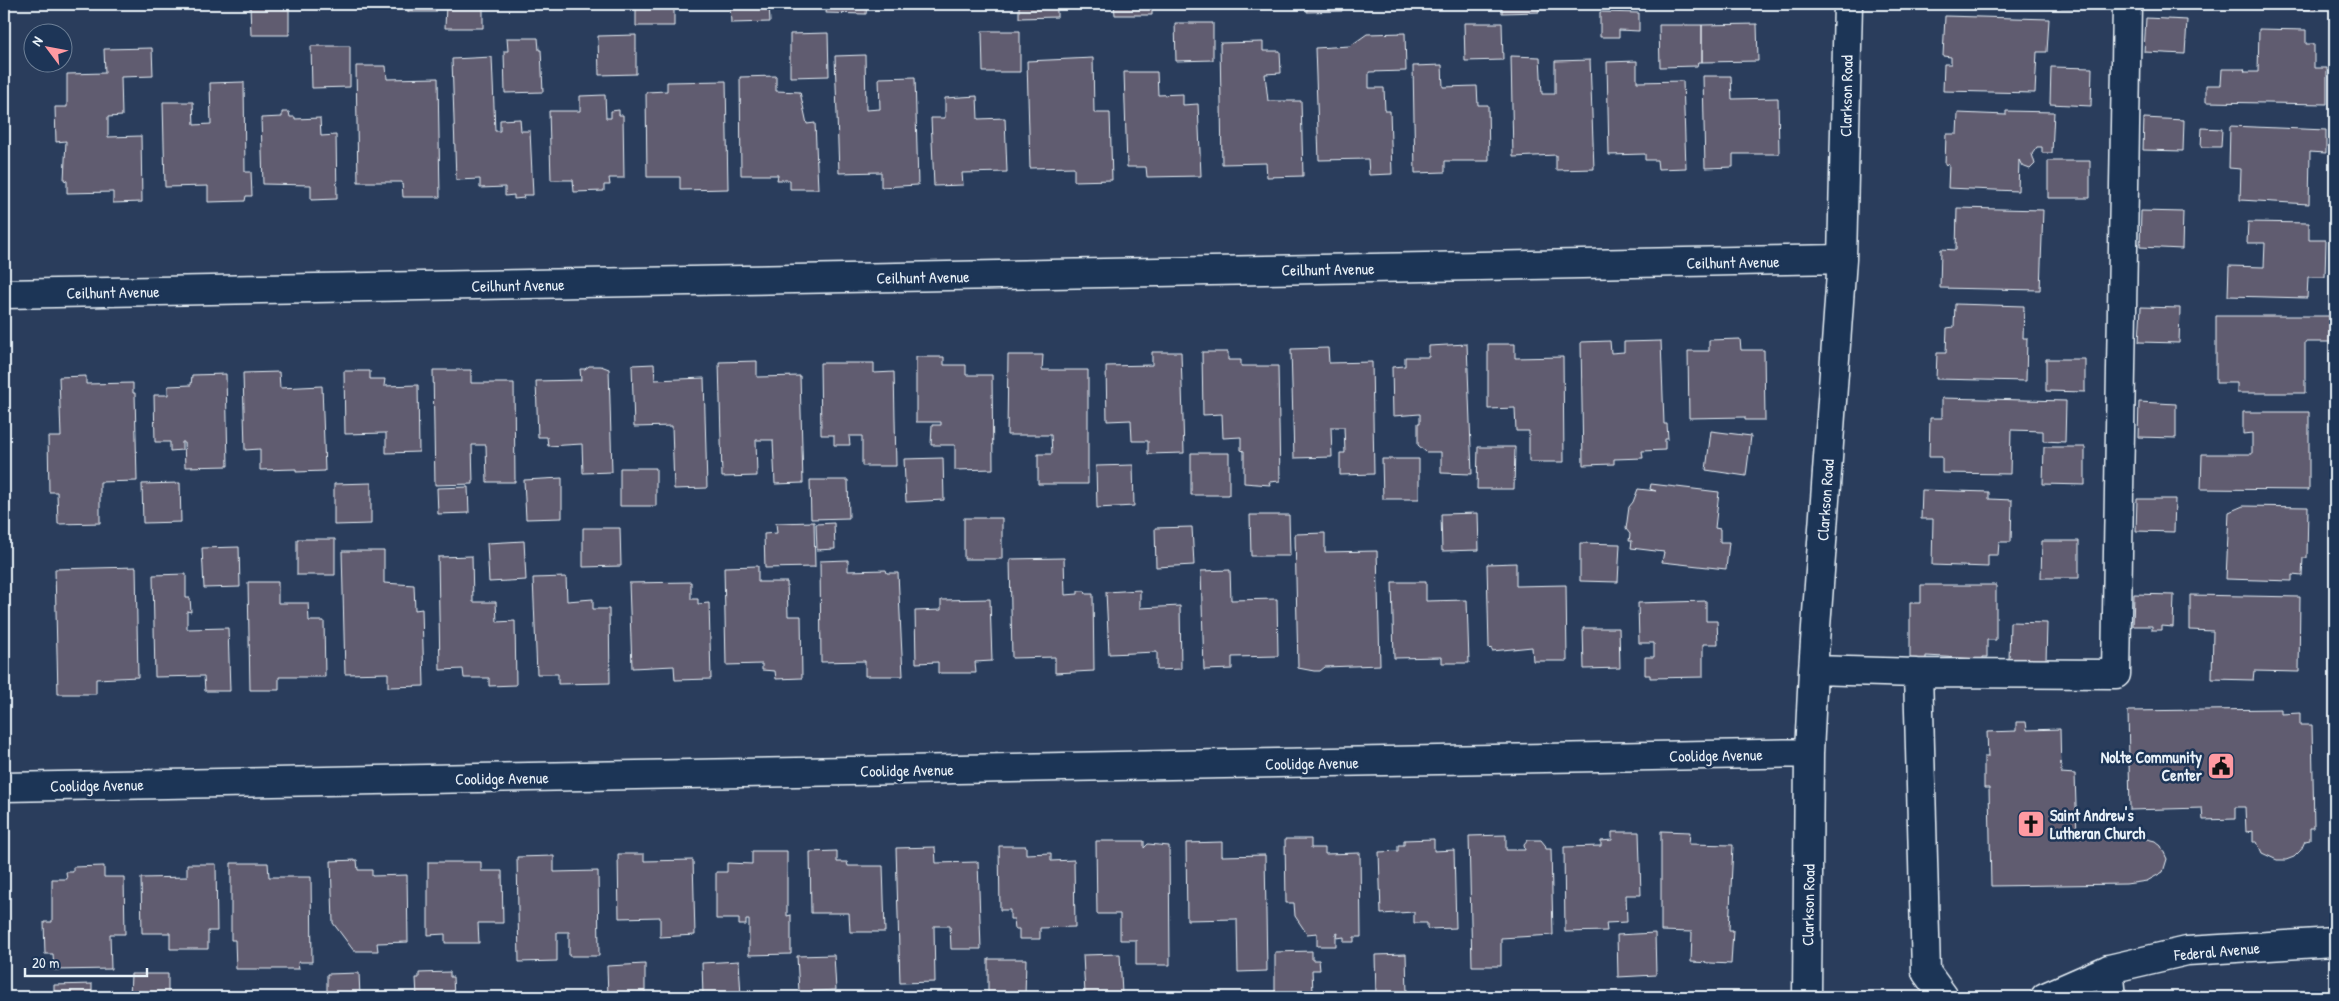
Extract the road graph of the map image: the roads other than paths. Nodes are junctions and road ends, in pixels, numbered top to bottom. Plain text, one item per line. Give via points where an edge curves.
1 (1848, 4) edge
2 (2127, 4) edge
3 (1842, 259) junction
4 (4, 294) edge
5 (1813, 670) junction
6 (1918, 673) junction
7 (1810, 753) junction
8 (4, 787) edge
9 (2335, 942) edge
10 (2109, 969) junction
11 (1807, 997) edge
12 (1944, 997) edge
13 (2045, 997) edge
14 (2112, 997) edge

1 - 3 street, Clarkson Road
2 - 6 street via 2116,674
3 - 4 street, Ceilhunt Avenue
3 - 5 street, Clarkson Road
5 - 6 street
5 - 7 street, Clarkson Road
6 - 12 street via 1926,972
7 - 8 street, Coolidge Avenue
7 - 11 street, Clarkson Road
9 - 10 street, Federal Avenue via 2187,951
10 - 13 street, Federal Avenue
10 - 14 street

